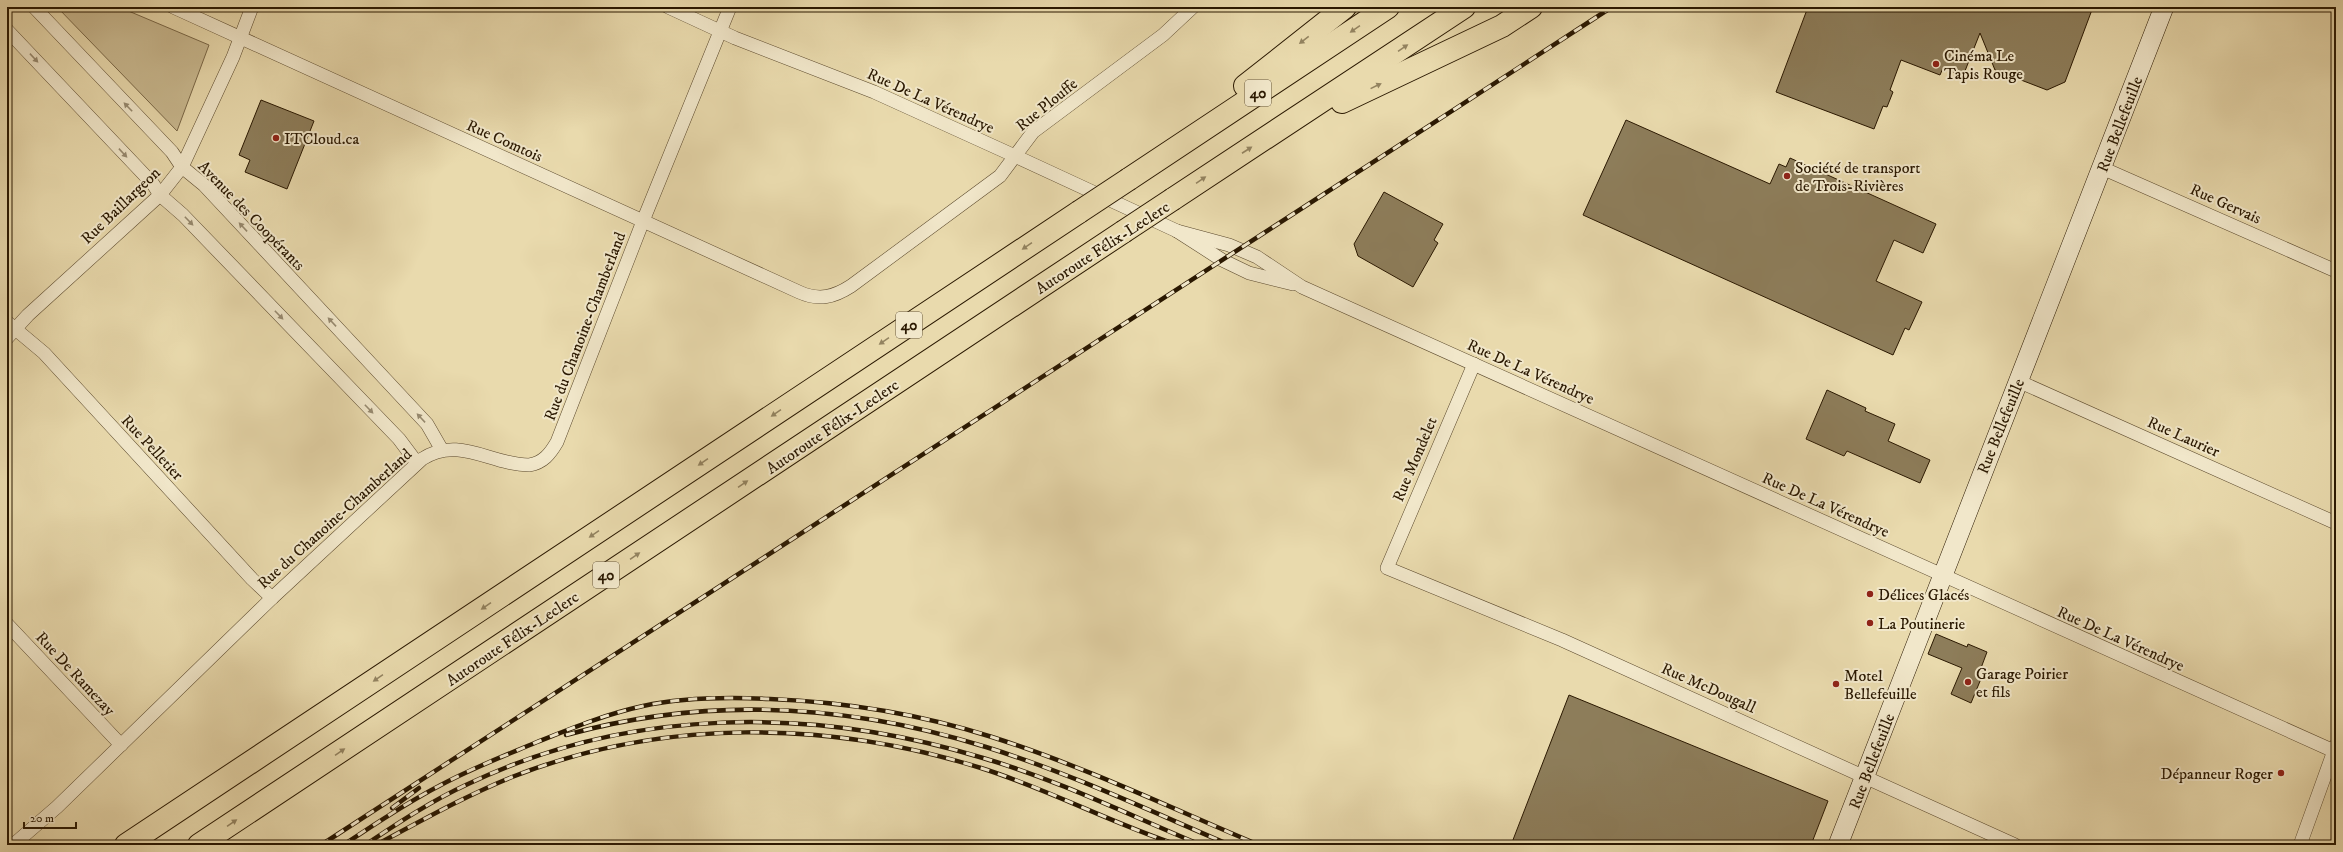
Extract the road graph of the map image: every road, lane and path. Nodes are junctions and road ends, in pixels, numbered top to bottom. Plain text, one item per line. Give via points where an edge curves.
1 (34, 7) edge
2 (173, 7) edge
3 (252, 7) edge
4 (668, 7) edge
5 (730, 7) edge
6 (1193, 7) edge
7 (1345, 7) edge
8 (1388, 7) edge
9 (1464, 7) edge
10 (1531, 7) edge
11 (2164, 7) edge
12 (7, 30) edge
13 (721, 32) junction
14 (240, 38) junction
15 (1265, 139) junction
16 (1015, 156) junction
17 (182, 167) junction
18 (2102, 168) junction
19 (1129, 179) junction
20 (160, 195) junction
21 (643, 221) junction
22 (1177, 231) junction
23 (2336, 270) edge
24 (1302, 287) junction
25 (825, 297) joint
26 (10, 330) edge
27 (1474, 364) junction
28 (2018, 381) junction
29 (442, 450) junction
30 (417, 463) junction
31 (2336, 523) edge
32 (1387, 568) joint
33 (1942, 576) junction
34 (272, 598) junction
35 (7, 624) edge
36 (121, 745) junction
37 (2335, 749) edge
38 (1865, 776) junction
39 (13, 845) edge
40 (126, 845) edge
41 (199, 845) edge
42 (1838, 845) edge
43 (2015, 845) edge
44 (2300, 845) edge

17 -> 1 street, Avenue des Coopérants via 172,152
2 - 14 street, Rue Comtois
3 - 14 street, Rue Baillargeon
4 - 13 street, Rue De La Vérendrye
5 - 13 street, Rue du Chanoine-Chamberland
6 - 16 street, Rue Plouffe via 1163,35 1033,132
7 -> 19 highway
8 -> 19 highway, 40
15 -> 9 highway, Autoroute Félix-Leclerc / 40
15 -> 10 highway via 1502,26
11 - 18 main road, Rue Bellefeuille
12 -> 20 street via 153,184
13 - 16 street, Rue De La Vérendrye via 874,92
13 - 21 street, Rue du Chanoine-Chamberland
14 - 17 street, Rue Baillargeon
14 - 21 street, Rue Comtois
41 -> 15 highway, Autoroute Félix-Leclerc / 40, bridge
16 - 22 street, Rue De La Vérendrye
16 - 25 street, Rue Plouffe via 1000,176 945,217 851,286 840,293
17 - 20 street, Rue Baillargeon
29 -> 17 street, Avenue des Coopérants via 427,424 204,186
18 - 23 street, Rue Gervais
18 - 28 main road, Rue Bellefeuille
19 -> 40 highway, 40, bridge
20 - 26 street, Rue Baillargeon
20 -> 30 street via 184,216 393,433
21 - 25 street, Rue Comtois via 799,292
21 - 29 street, Rue du Chanoine-Chamberland via 557,442 550,453 539,463 524,465 466,451
22 - 24 street, Rue De La Vérendrye via 1222,260 1249,273
22 - 24 street, Rue De La Vérendrye via 1229,245 1257,257
24 - 27 street, Rue De La Vérendrye
26 - 34 street, Rue Pelletier via 44,353
27 - 32 street, Rue Mondelet
27 - 33 street, Rue De La Vérendrye
28 - 31 street, Rue Laurier
28 - 33 main road, Rue Bellefeuille
29 - 30 street, Rue du Chanoine-Chamberland
30 - 34 street, Rue du Chanoine-Chamberland
32 - 38 street, Rue McDougall via 1562,640
33 - 37 street, Rue De La Vérendrye
33 - 38 main road, Rue Bellefeuille
34 - 36 street, Rue du Chanoine-Chamberland
35 - 36 street, Rue De Ramezay
36 - 39 street, Rue du Chanoine-Chamberland via 38,825
37 - 44 street
38 - 42 main road, Rue Bellefeuille
38 - 43 street, Rue McDougall

